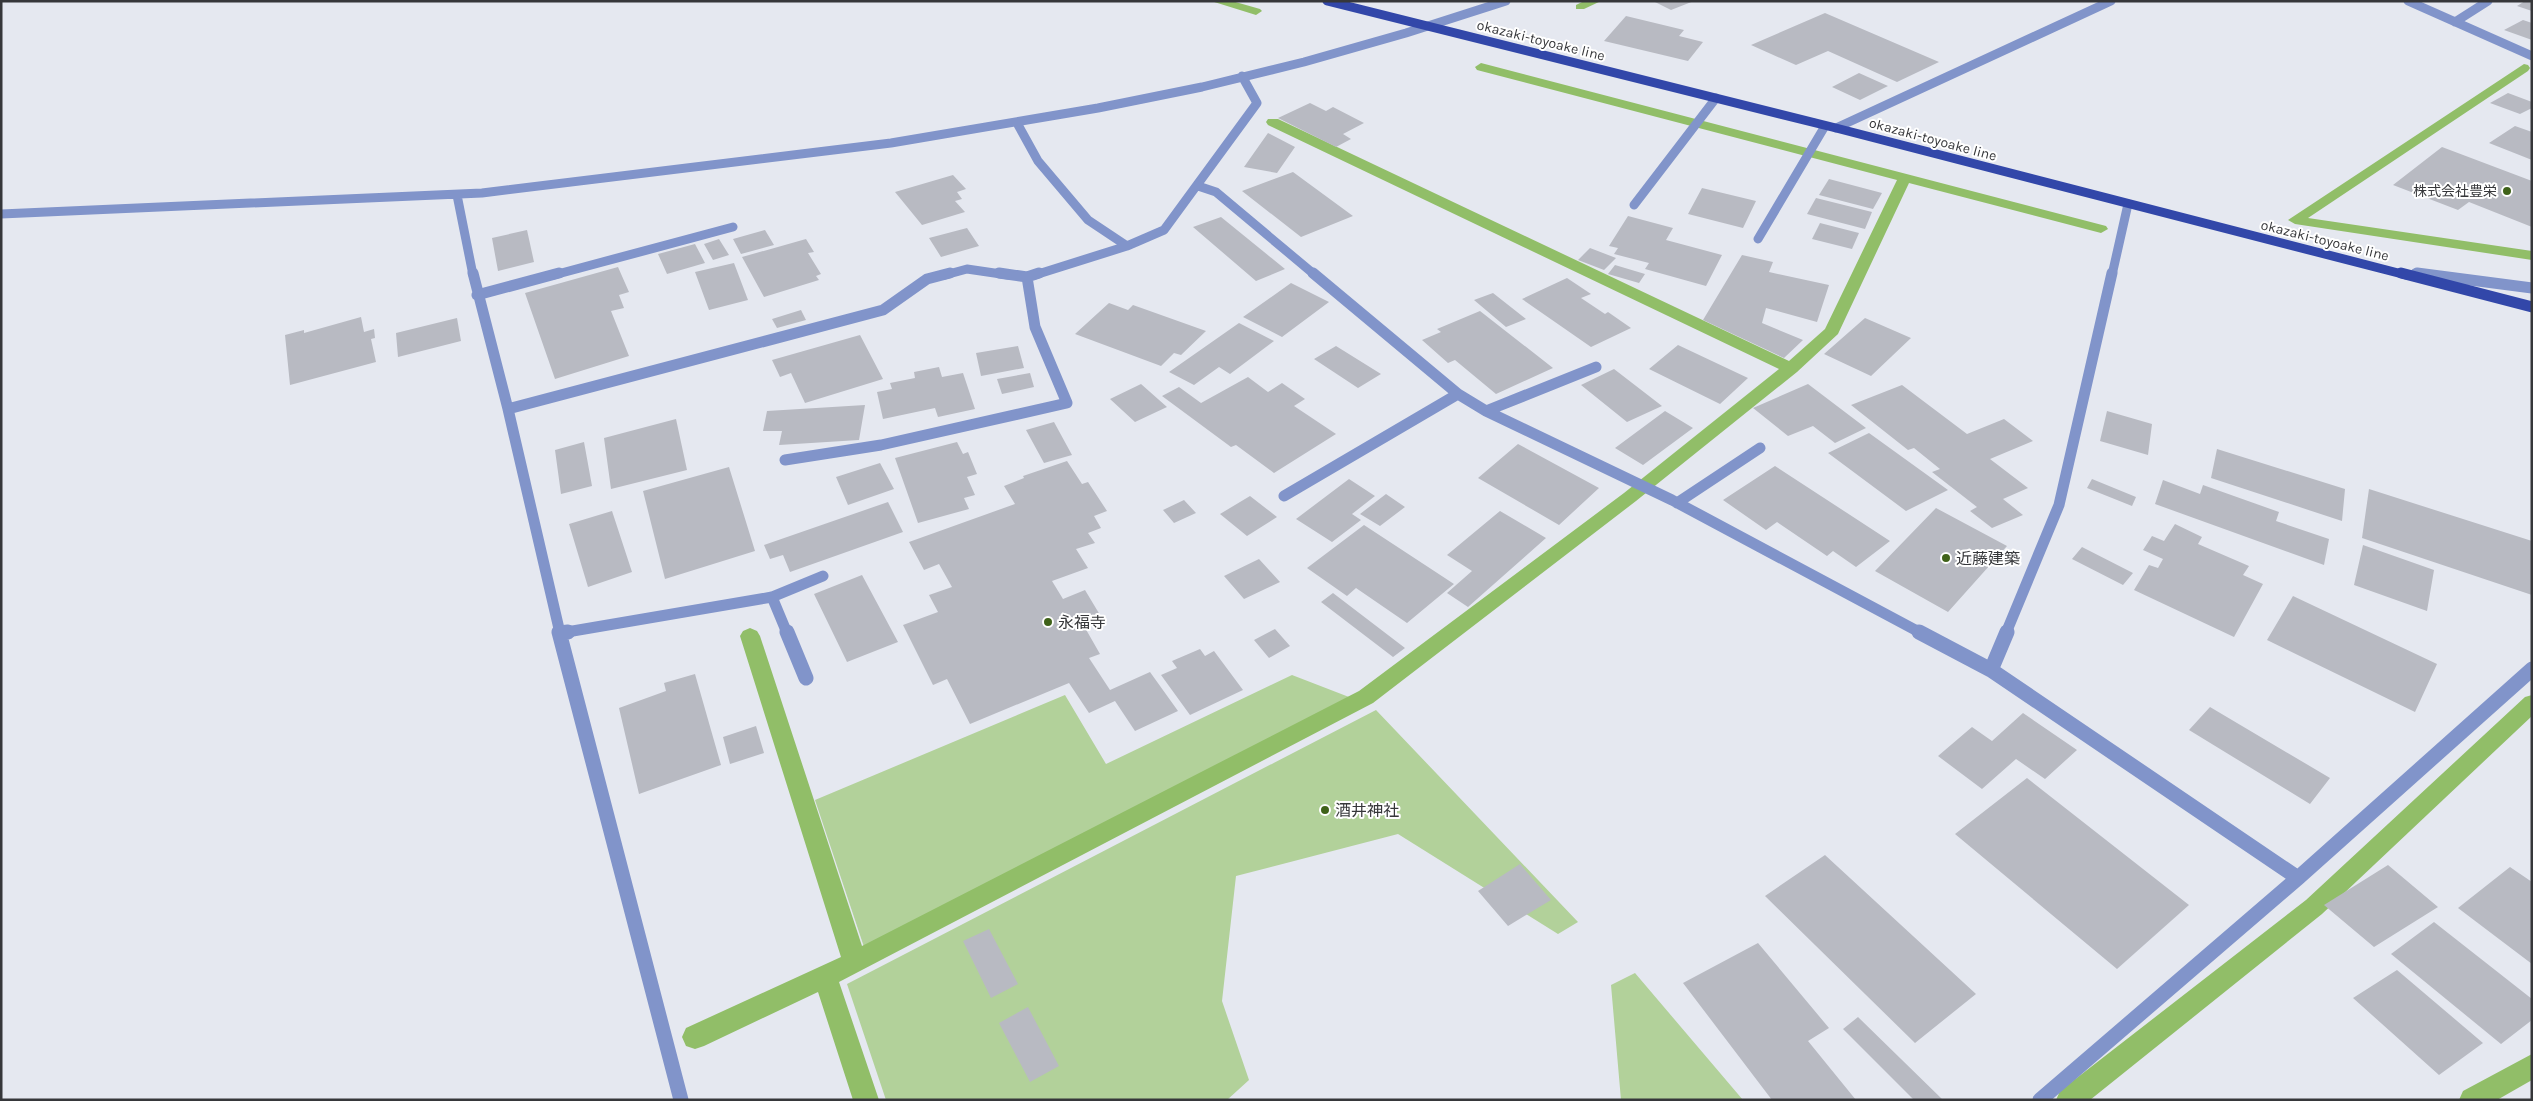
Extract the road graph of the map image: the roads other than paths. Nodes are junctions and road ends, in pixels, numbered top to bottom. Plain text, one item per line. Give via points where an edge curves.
1 (1327, 1) edge
2 (1506, 1) edge
3 (2111, 1) edge
4 (2408, 1) edge
5 (2488, 1) edge
6 (2455, 22) junction
7 (1433, 27) junction
8 (2532, 56) edge
9 (1242, 76) junction
10 (1716, 98) junction
11 (1017, 124) junction
12 (1825, 126) junction
13 (1836, 128) junction
14 (1198, 186) junction
15 (457, 195) junction
16 (2128, 204) junction
17 (1634, 205) dead end
18 (1, 214) edge
19 (734, 227) dead end
20 (1758, 239) dead end
21 (1126, 246) junction
22 (2380, 268) junction
23 (1027, 277) junction
24 (2532, 288) edge
25 (477, 295) junction
26 (2532, 308) edge
27 (1596, 367) dead end
28 (1458, 394) junction
29 (508, 409) junction
30 (1486, 411) junction
31 (1760, 448) dead end
32 (786, 460) dead end
33 (1284, 496) dead end
34 (1674, 501) junction
35 (823, 576) dead end
36 (772, 598) junction
37 (560, 633) junction
38 (2532, 669) edge
39 (1991, 670) junction
40 (806, 678) dead end
41 (2298, 878) junction
42 (681, 1100) edge
43 (2040, 1100) edge

1 - 7 main road, okazaki-toyoake line
2 - 7 street
3 - 13 street
4 - 6 street
5 - 6 street
6 - 8 street
7 - 9 street via 1338,54
7 - 10 main road, okazaki-toyoake line
9 - 11 street
9 - 14 street via 1257,103
10 - 12 main road, okazaki-toyoake line
10 - 17 street
11 - 15 street via 887,146
11 - 21 street via 1038,161 1088,220
12 - 13 main road, okazaki-toyoake line
12 - 20 street
13 - 16 main road, okazaki-toyoake line
14 - 21 street via 1164,230
14 - 28 street via 1216,192
15 - 18 street
15 - 25 street
16 - 22 main road, okazaki-toyoake line
16 - 39 street via 2059,505
19 - 25 street
21 - 23 street
22 - 24 street
22 - 26 main road, okazaki-toyoake line
23 - 29 street via 967,269 927,279 883,310
23 - 32 street via 1035,328 1067,403 881,445
25 - 29 street
27 - 30 street
28 - 30 street
28 - 33 street
29 - 37 street
30 - 34 street
31 - 34 street
34 - 39 street
35 - 36 street
36 - 37 street
36 - 40 street
37 - 42 street
38 - 41 street
39 - 41 street
41 - 43 street

